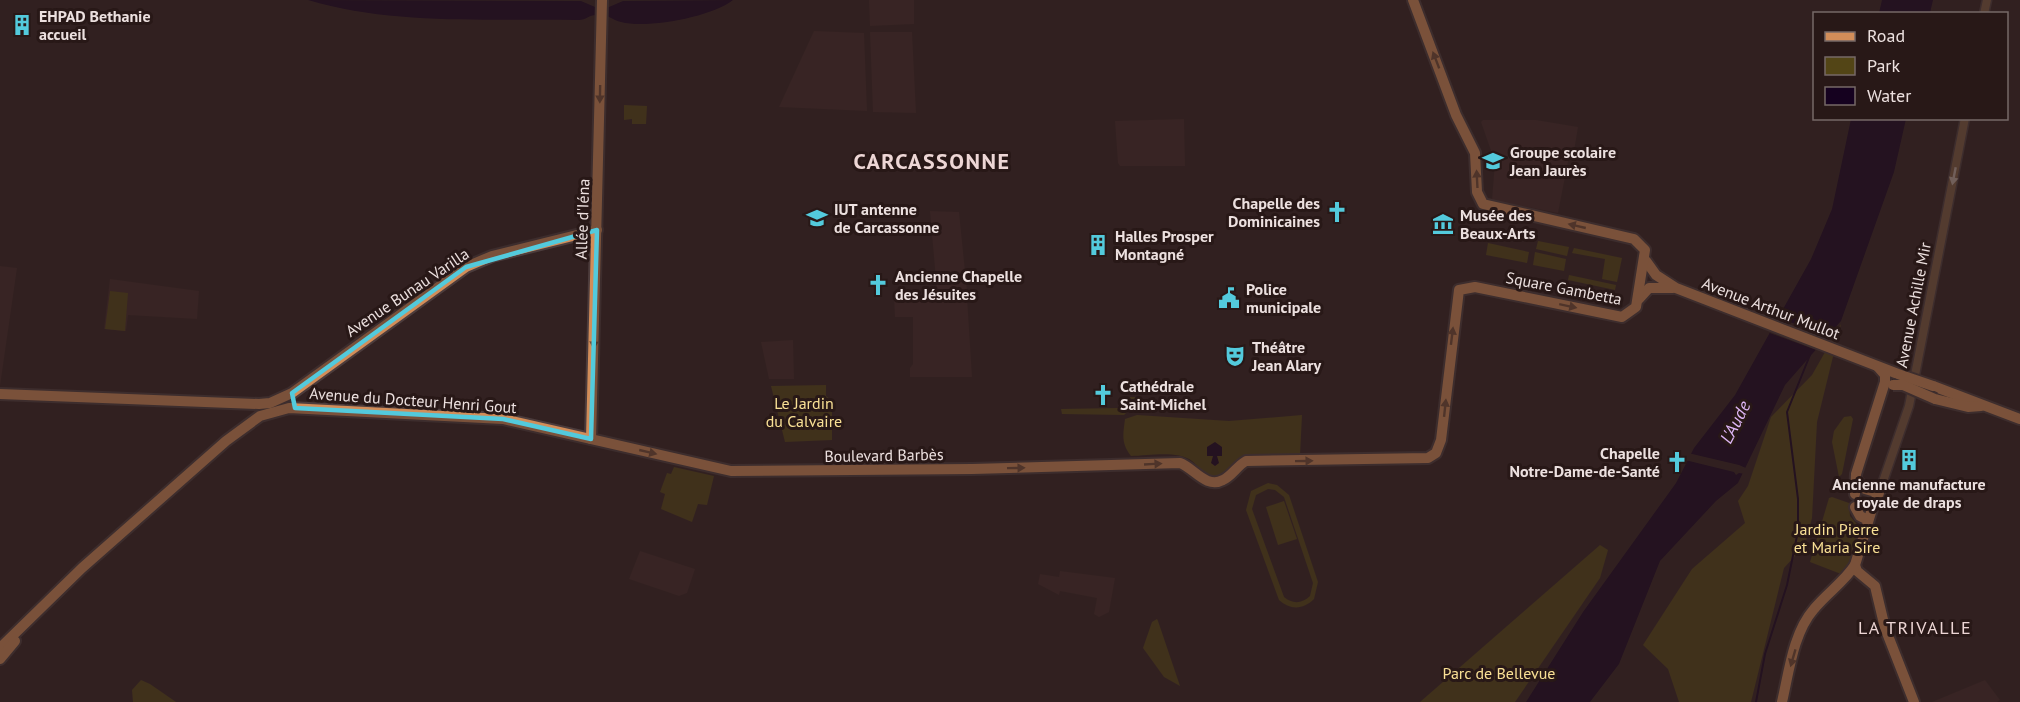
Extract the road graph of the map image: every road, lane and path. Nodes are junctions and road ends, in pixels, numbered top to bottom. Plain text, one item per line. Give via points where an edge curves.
1 (602, 0) edge
2 (1413, 0) edge
3 (1965, 120) edge
4 (597, 230) junction
5 (1646, 261) junction
6 (1676, 288) junction
7 (1638, 302) junction
8 (1877, 365) junction
9 (1883, 391) junction
10 (292, 393) junction
11 (0, 394) edge
12 (246, 404) junction
13 (1983, 405) junction
14 (295, 408) junction
15 (261, 414) junction
16 (2020, 419) edge
17 (591, 439) junction
18 (1246, 461) joint
19 (1856, 480) junction
20 (1855, 494) dead end
21 (1873, 506) junction
22 (1855, 507) dead end
23 (1855, 565) junction
24 (1842, 580) junction
25 (1875, 586) junction
26 (25, 622) junction
27 (0, 648) edge
28 (0, 659) edge
29 (1782, 702) edge
30 (1914, 702) edge

1 -> 4 main road, Allée d'Iéna
5 -> 2 main road via 1645,250 1634,239 1483,204 1477,192 1475,153 1456,115
3 -> 21 street, Avenue Achille Mir via 1909,406
4 - 10 main road, Avenue Bunau Varilla via 492,256 466,267
4 -> 17 main road, Allée d'Iéna
5 - 6 main road, Avenue Arthur Mullot via 1656,275
5 - 7 main road, Square Gambetta
6 - 7 main road, Avenue Arthur Mullot via 1649,288
6 - 8 main road, Avenue Arthur Mullot
18 -> 7 main road, Square Gambetta via 1417,460 1439,447 1457,294 1469,286 1622,317 1634,311
8 - 9 main road via 1885,375
8 - 13 main road, Avenue Arthur Mullot, bridge
9 - 13 main road, bridge via 1903,385 1935,399 1968,407
9 - 19 main road via 1872,416
10 - 14 main road
10 - 15 main road, Avenue Bunau Varilla
11 - 12 main road
12 - 15 main road
12 - 15 main road, Avenue Bunau Varilla
13 - 16 main road, Avenue Arthur Mullot
14 - 15 main road, Avenue du Docteur Henri Gout
14 - 17 main road, Avenue du Docteur Henri Gout via 514,420
15 - 26 main road, Avenue Bunau Varilla via 161,497
17 -> 18 main road, Boulevard Barbès via 730,471 1180,463 1215,483
19 - 20 main road
19 - 21 main road
21 - 22 main road via 1860,516
21 - 23 main road
23 - 24 main road
23 - 25 main road
24 - 25 main road
24 -> 29 main road via 1812,611 1800,634
25 - 30 main road via 1885,628
26 - 27 main road, Avenue Bunau Varilla
26 - 28 main road, Avenue Bunau Varilla

